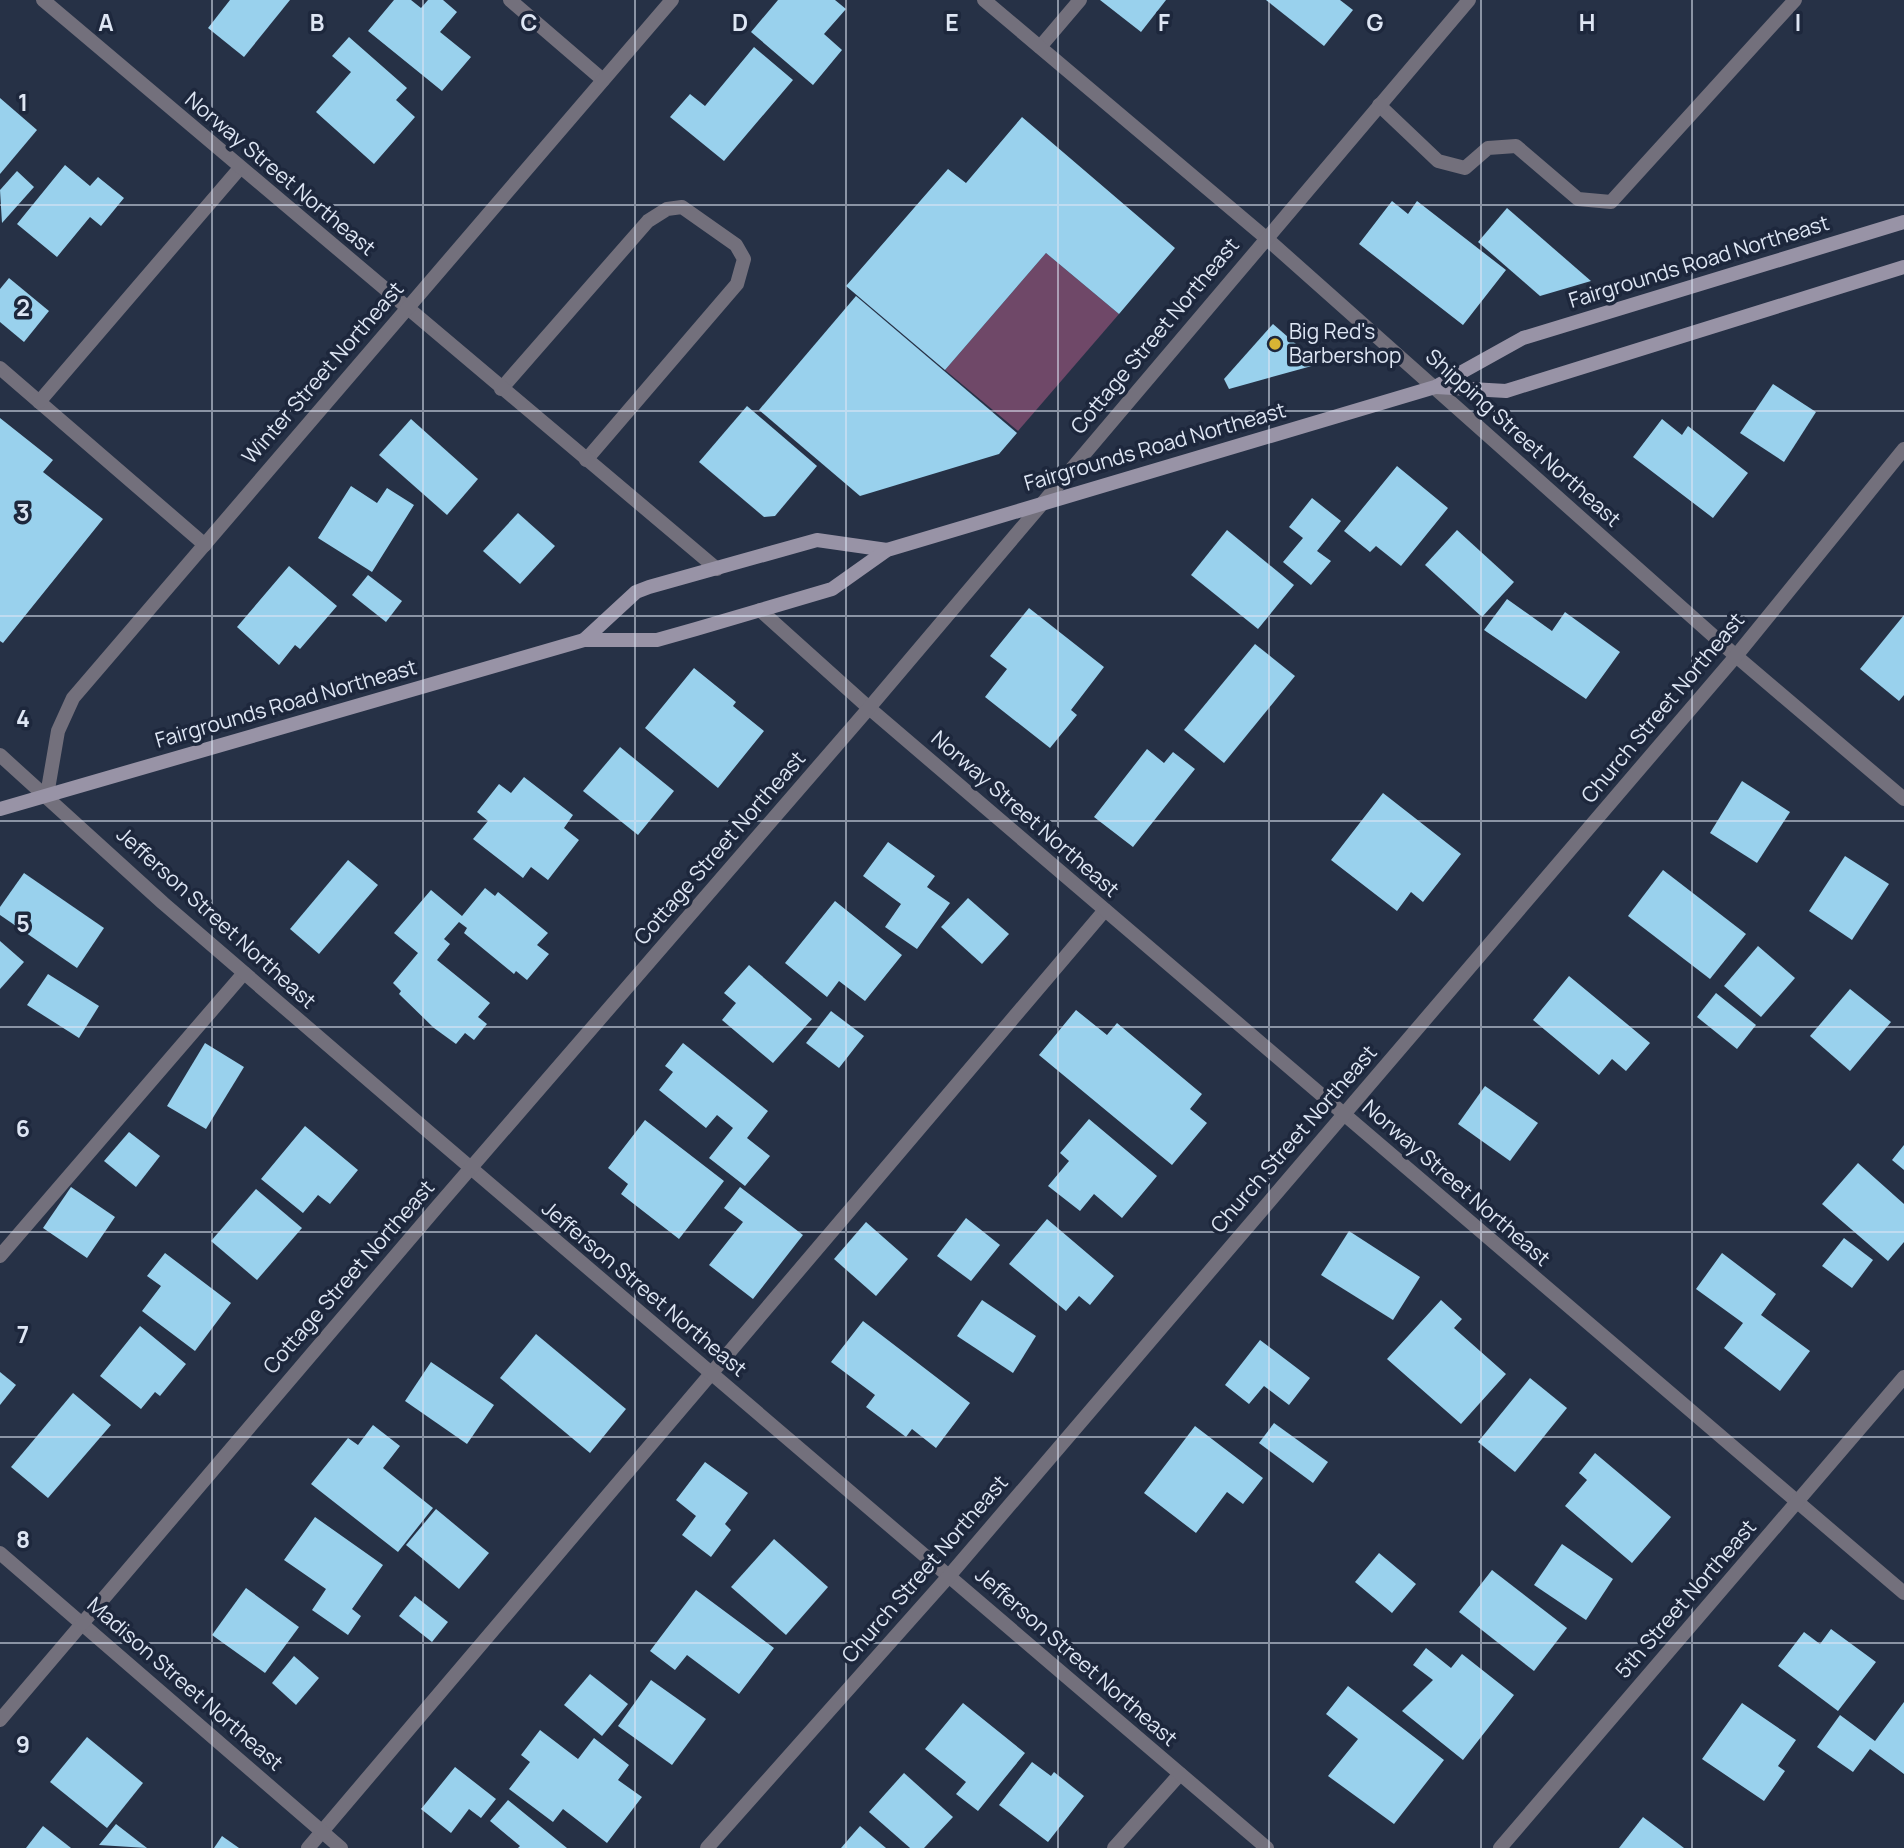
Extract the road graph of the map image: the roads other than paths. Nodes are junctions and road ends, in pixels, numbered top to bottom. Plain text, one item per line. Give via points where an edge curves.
1 (43, 0) edge
2 (510, 0) edge
3 (672, 0) edge
4 (984, 0) edge
5 (1080, 0) edge
6 (1469, 0) edge
7 (1795, 0) edge
8 (1040, 47) junction
9 (603, 80) junction
10 (1379, 105) junction
11 (240, 168) junction
12 (1904, 222) edge
13 (1266, 238) junction
14 (1904, 267) edge
15 (406, 309) junction
16 (0, 368) edge
17 (1435, 387) junction
18 (501, 389) junction
19 (39, 402) junction
20 (1904, 449) edge
21 (586, 460) junction
22 (1042, 502) junction
23 (205, 545) junction
24 (887, 550) junction
25 (717, 569) junction
26 (760, 610) junction
27 (584, 640) junction
28 (1737, 656) junction
29 (869, 708) junction
30 (0, 755) edge
31 (47, 795) junction
32 (1904, 799) edge
33 (0, 809) edge
34 (1105, 910) junction
35 (244, 973) junction
36 (1343, 1114) junction
37 (470, 1168) junction
38 (0, 1256) edge
39 (711, 1373) junction
40 (1904, 1377) edge
41 (1797, 1502) junction
42 (0, 1553) edge
43 (950, 1576) junction
44 (1904, 1593) edge
45 (82, 1622) junction
46 (0, 1720) edge
47 (1180, 1774) junction
48 (322, 1832) junction
49 (308, 1848) edge
50 (341, 1848) edge
51 (707, 1848) edge
52 (1114, 1848) edge
53 (1267, 1848) edge
54 (1500, 1848) edge

1 - 11 street, Norway Street Northeast
2 - 9 street
3 - 9 street, Winter Street Northeast
4 - 8 street, Shipping Street Northeast
5 - 8 street
6 - 10 street, Cottage Street Northeast
7 - 10 street via 1611,202 1578,199 1516,146 1488,148 1465,168 1437,161
8 - 13 street, Shipping Street Northeast
9 - 15 street, Winter Street Northeast
10 - 13 street, Cottage Street Northeast
11 - 15 street, Norway Street Northeast
11 - 19 street
12 - 17 street, Fairgrounds Road Northeast via 1523,338
13 - 17 street, Shipping Street Northeast
13 - 22 street, Cottage Street Northeast
14 - 17 street, Fairgrounds Road Northeast via 1506,391
15 - 18 street, Norway Street Northeast
15 - 23 street, Winter Street Northeast
16 - 19 street
17 - 22 street, Fairgrounds Road Northeast
17 - 28 street, Shipping Street Northeast
18 - 21 street, Norway Street Northeast
18 - 21 street via 648,220 682,207 736,245 744,259 737,284
19 - 23 street
20 - 28 street, Church Street Northeast
21 - 25 street, Norway Street Northeast
22 - 24 street, Fairgrounds Road Northeast
22 - 29 street, Cottage Street Northeast
23 - 31 street, Winter Street Northeast via 74,698 58,731
24 - 25 street, Fairgrounds Road Northeast via 817,540
24 - 26 street, Fairgrounds Road Northeast via 832,589
25 - 27 street, Fairgrounds Road Northeast via 636,592
26 - 27 street, Fairgrounds Road Northeast via 657,640
26 - 29 street, Norway Street Northeast
27 - 31 street, Fairgrounds Road Northeast
28 - 32 street, Shipping Street Northeast
28 - 36 street, Church Street Northeast
29 - 34 street, Norway Street Northeast
29 - 37 street, Cottage Street Northeast
30 - 31 street, Jefferson Street Northeast
31 - 33 street, Fairgrounds Road Northeast
31 - 35 street, Jefferson Street Northeast
34 - 36 street, Norway Street Northeast
34 - 39 street
35 - 37 street, Jefferson Street Northeast
35 - 38 street
36 - 41 street, Norway Street Northeast
36 - 43 street, Church Street Northeast
37 - 39 street, Jefferson Street Northeast
37 - 45 street, Cottage Street Northeast
39 - 43 street, Jefferson Street Northeast
39 - 48 street
40 - 41 street, 5th Street Northeast
41 - 44 street, Norway Street Northeast
41 - 54 street, 5th Street Northeast
42 - 45 street, Madison Street Northeast
43 - 47 street, Jefferson Street Northeast
43 - 51 street, Church Street Northeast
45 - 46 street, Cottage Street Northeast
45 - 48 street, Madison Street Northeast
47 - 52 street
47 - 53 street, Jefferson Street Northeast
48 - 49 street
48 - 50 street, Madison Street Northeast

